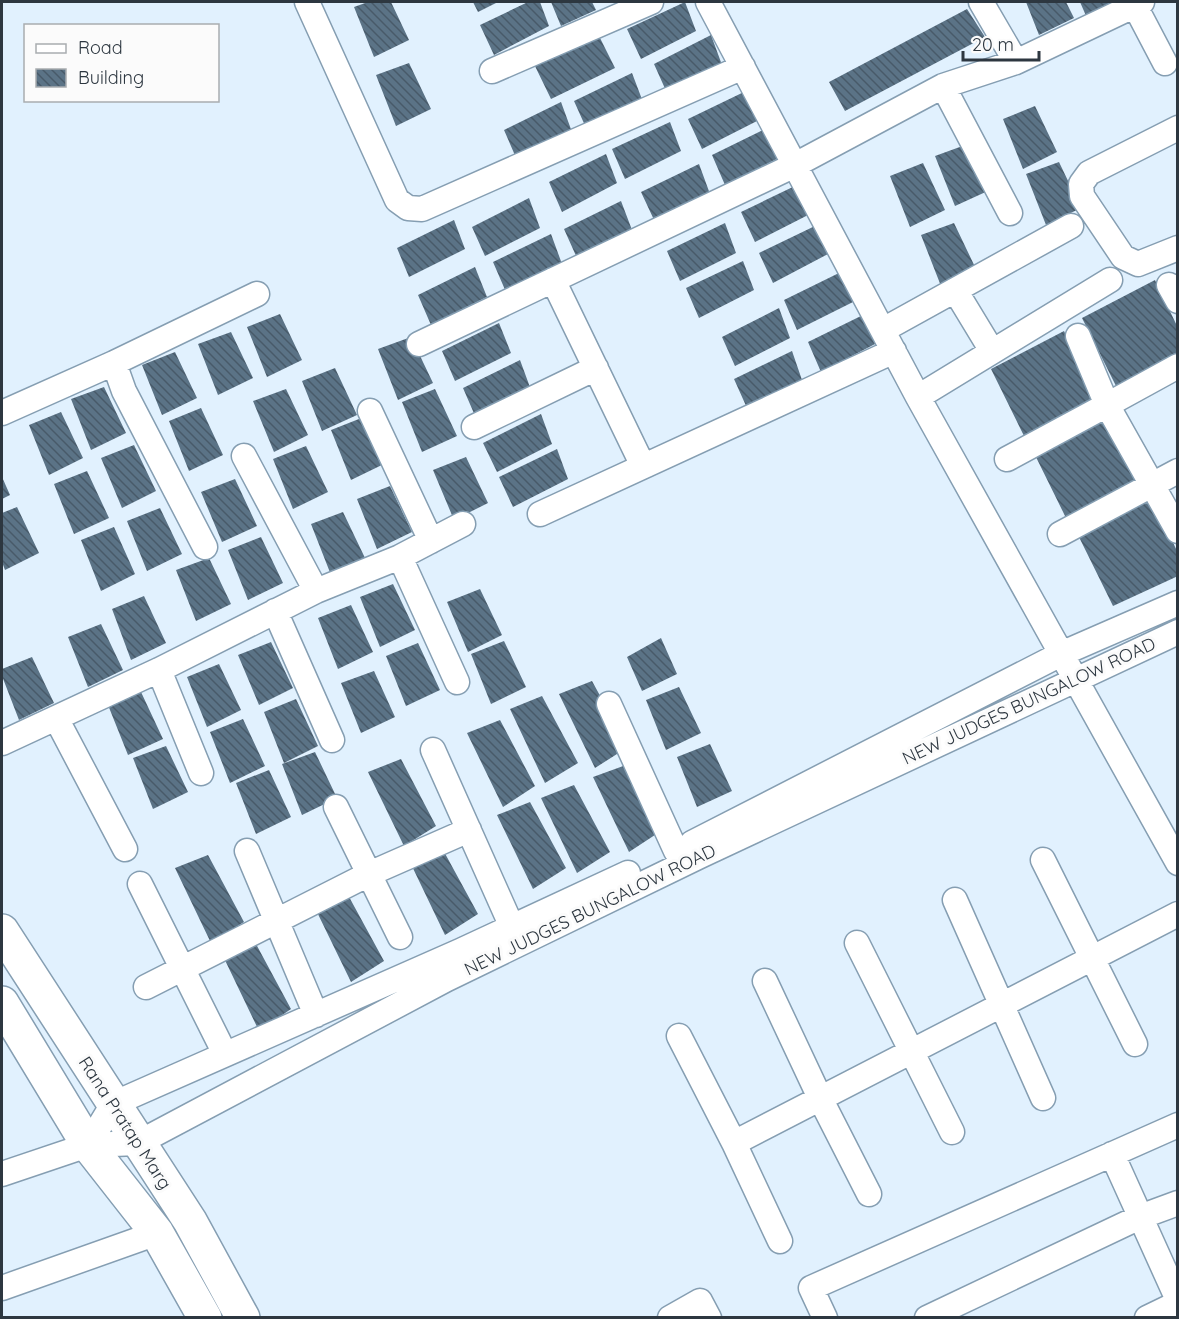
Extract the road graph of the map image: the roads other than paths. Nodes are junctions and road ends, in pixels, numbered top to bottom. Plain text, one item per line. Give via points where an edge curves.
1 (307, 2) edge
2 (651, 2) edge
3 (708, 2) edge
4 (981, 2) edge
5 (1136, 3) edge
6 (1016, 62) junction
7 (1165, 63) dead end
8 (743, 68) junction
9 (492, 71) dead end
10 (943, 86) junction
11 (1178, 128) edge
12 (795, 165) junction
13 (1010, 213) dead end
14 (1071, 225) dead end
15 (1178, 248) edge
16 (553, 280) junction
17 (1110, 280) dead end
18 (955, 290) junction
19 (257, 294) dead end
20 (1078, 336) dead end
21 (888, 340) junction
22 (419, 344) dead end
23 (993, 351) junction
24 (114, 363) junction
25 (1178, 366) edge
26 (596, 368) junction
27 (918, 397) junction
28 (1107, 405) junction
29 (370, 411) dead end
30 (2, 414) edge
31 (474, 427) dead end
32 (244, 456) dead end
33 (1007, 459) dead end
34 (643, 466) junction
35 (1178, 471) edge
36 (1152, 484) junction
37 (540, 514) dead end
38 (464, 524) dead end
39 (1178, 531) edge
40 (1060, 534) dead end
41 (431, 541) junction
42 (205, 547) dead end
43 (400, 557) junction
44 (316, 591) junction
45 (1178, 603) edge
46 (275, 610) junction
47 (1178, 632) edge
48 (1061, 654) junction
49 (159, 670) junction
50 (1075, 679) junction
51 (457, 682) dead end
52 (609, 704) dead end
53 (56, 718) junction
54 (332, 740) dead end
55 (2, 743) edge
56 (433, 750) dead end
57 (201, 773) dead end
58 (336, 807) dead end
59 (469, 830) junction
60 (125, 849) dead end
61 (247, 850) dead end
62 (676, 851) junction
63 (1042, 860) dead end
64 (1178, 863) edge
65 (369, 874) junction
66 (140, 884) dead end
67 (955, 900) dead end
68 (1178, 914) edge
69 (277, 921) junction
70 (512, 927) junction
71 (2, 931) edge
72 (400, 937) dead end
73 (857, 943) dead end
74 (1091, 958) junction
75 (182, 968) junction
76 (765, 981) dead end
77 (146, 987) dead end
78 (2, 1003) edge
79 (1000, 1005) junction
80 (316, 1014) junction
81 (679, 1036) dead end
82 (1135, 1044) dead end
83 (912, 1051) junction
84 (225, 1054) junction
85 (820, 1098) junction
86 (1043, 1098) dead end
87 (113, 1104) junction
88 (1178, 1125) edge
89 (952, 1132) dead end
90 (138, 1143) junction
91 (734, 1143) junction
92 (88, 1145) junction
93 (1112, 1154) junction
94 (2, 1174) edge
95 (869, 1194) dead end
96 (1178, 1203) edge
97 (1140, 1216) junction
98 (156, 1233) junction
99 (780, 1241) dead end
100 (2, 1288) edge
101 (1178, 1302) edge
102 (205, 1317) edge
103 (243, 1317) edge
104 (670, 1317) edge
105 (709, 1317) edge
106 (825, 1317) edge
107 (927, 1317) edge
108 (1147, 1317) edge

1 - 8 street via 397,200 408,208 422,209
2 - 9 street
3 - 8 street
4 - 6 street
5 - 6 street
5 - 7 street
6 - 10 street
8 - 12 street
10 - 12 street
10 - 13 street
11 - 15 street via 1089,173 1081,184 1082,196 1123,257 1138,264
12 - 16 street
12 - 21 street
14 - 18 street
16 - 22 street
16 - 26 street
17 - 23 street
18 - 21 street
18 - 23 street
19 - 24 street
20 - 28 street
21 - 27 street
21 - 34 street
23 - 27 street
24 - 30 street
24 - 42 street via 124,391
25 - 28 street
26 - 31 street
26 - 34 street
27 - 48 street
28 - 33 street
28 - 36 street
29 - 41 street
32 - 44 street
34 - 37 street
35 - 36 street
36 - 39 street
36 - 40 street
38 - 41 street
41 - 43 street
43 - 44 street
43 - 51 street
44 - 46 street
45 - 48 street
46 - 49 street
46 - 54 street
47 - 50 street, NEW JUDGES BUNGALOW ROAD
48 - 50 street
48 - 62 street
49 - 53 street
49 - 57 street
50 - 64 street
50 - 90 street, NEW JUDGES BUNGALOW ROAD via 447,979
52 - 62 street
53 - 55 street
53 - 60 street
56 - 59 street
58 - 65 street
59 - 65 street
59 - 70 street
61 - 69 street
62 - 70 street
63 - 74 street
65 - 69 street
65 - 72 street
66 - 75 street
67 - 79 street
68 - 74 street
69 - 75 street
69 - 80 street
70 - 80 street
71 - 87 main road, Rana Pratap Marg
73 - 83 street
74 - 79 street
74 - 82 street
75 - 77 street
75 - 84 street
76 - 85 street
78 - 92 main road, Rana Pratap Marg
79 - 83 street
79 - 86 street
80 - 84 street
81 - 91 street
83 - 85 street
83 - 89 street
84 - 87 street
85 - 91 street
85 - 95 street
87 - 90 main road, Rana Pratap Marg
87 - 92 street
88 - 93 street
90 - 92 street, NEW JUDGES BUNGALOW ROAD
90 - 103 main road, Rana Pratap Marg via 190,1221
91 - 99 street
92 - 94 street, NEW JUDGES BUNGALOW ROAD
92 - 98 main road, Rana Pratap Marg
93 - 97 street
93 - 106 street via 812,1288
96 - 97 street
97 - 101 street
97 - 107 street
98 - 100 street
98 - 102 main road, Rana Pratap Marg
101 - 108 street
104 - 105 street via 700,1301

